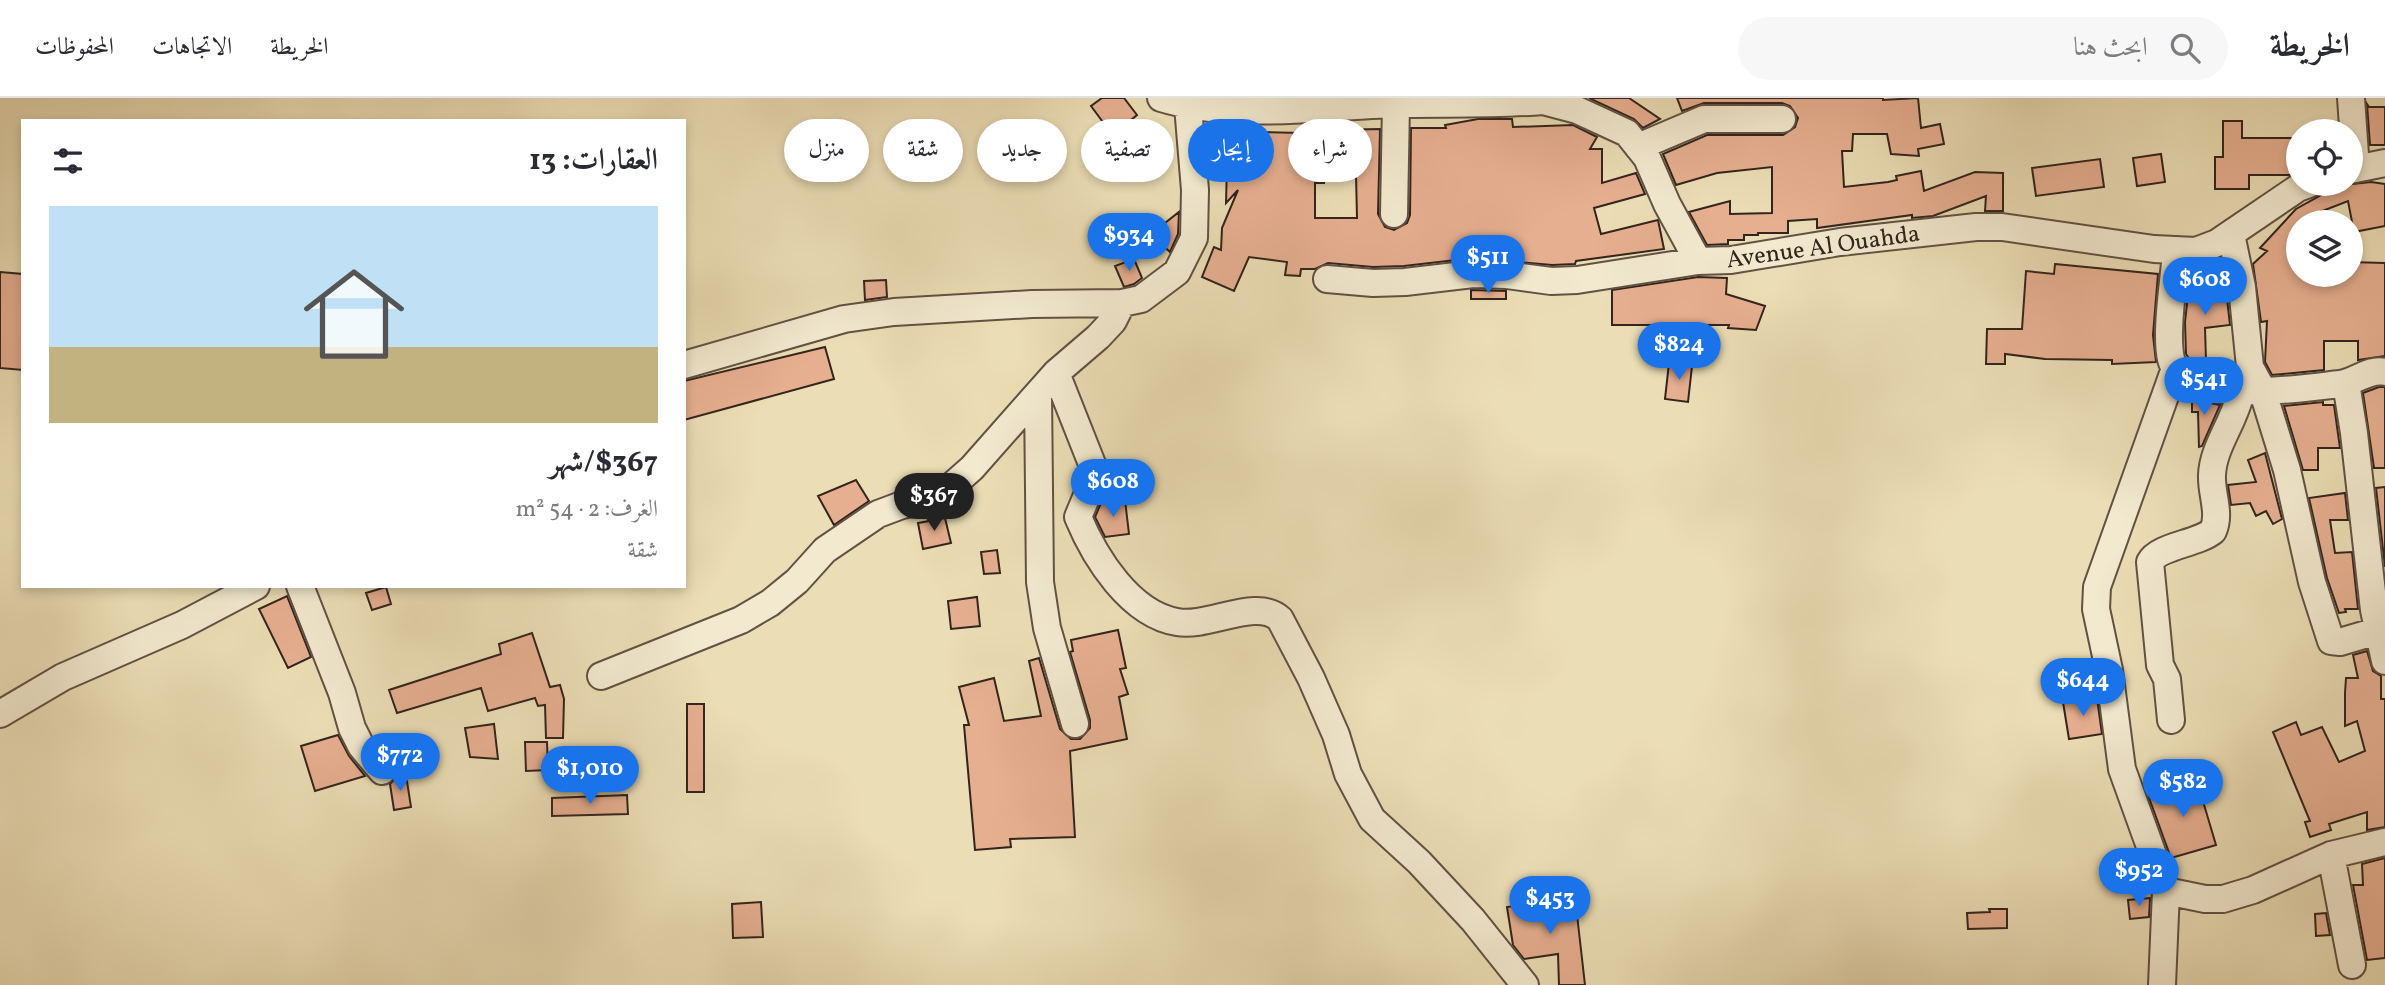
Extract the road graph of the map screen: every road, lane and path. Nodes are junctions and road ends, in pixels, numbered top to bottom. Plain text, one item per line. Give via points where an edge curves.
1 (1161, 98) edge
2 (2351, 98) edge
3 (1396, 104) junction
4 (1188, 106) junction
5 (1709, 109) edge
6 (1782, 119) dead end
7 (2352, 119) edge
8 (1639, 147) junction
9 (2385, 163) edge
10 (2363, 168) edge
11 (2286, 196) edge
12 (1394, 214) dead end
13 (2231, 234) junction
14 (2176, 252) junction
15 (1699, 261) junction
16 (1327, 279) dead end
17 (1122, 303) junction
18 (686, 364) edge
19 (2175, 368) junction
20 (2385, 372) edge
21 (1056, 373) junction
22 (2346, 383) junction
23 (2251, 390) junction
24 (1038, 394) junction
25 (252, 588) edge
26 (301, 588) edge
27 (2377, 631) junction
28 (2385, 661) edge
29 (601, 676) dead end
30 (0, 714) edge
31 (2171, 720) dead end
32 (1075, 724) dead end
33 (382, 771) dead end
34 (2385, 842) edge
35 (2331, 855) junction
36 (2166, 891) junction
37 (2352, 965) dead end
38 (1525, 985) edge
39 (2162, 985) edge

1 - 4 street, Avenue Al Ouahda
2 - 7 street
3 - 4 street, Avenue Al Ouahda via 1275,111
3 - 8 street, Avenue Al Ouahda via 1542,101 1577,110 1627,133
3 - 12 street
4 - 17 street via 1194,238 1177,272 1141,299
5 - 6 street
5 - 8 street
8 - 15 street, Avenue Al Ouahda
9 - 10 street
11 - 13 street, Avenue Al Ouahda
13 - 14 street, Avenue Al Ouahda via 2196,251
13 - 23 street via 2242,287
14 - 15 street, Avenue Al Ouahda via 1976,227
14 - 19 street via 2170,343
15 - 16 street via 1577,280 1473,274 1405,282
17 - 18 street via 1032,304 844,319
17 - 21 street via 1098,337
19 - 23 street via 2181,378 2210,388
19 - 36 street via 2097,587 2096,609 2122,769
20 - 22 street via 2376,370
21 - 24 street
21 - 38 street via 1096,474 1078,517 1090,547 1119,585 1148,612 1178,622 1207,622 1255,610 1273,612 1311,678 1348,774 1372,819 1473,920
22 - 23 street
22 - 27 street
23 - 27 street via 2293,490 2312,582 2331,641
23 - 31 street via 2238,408 2211,474 2217,512 2213,531 2161,552 2150,562 2160,665 2167,679
24 - 29 street via 972,468 938,498 878,514 825,550 770,603 741,620
24 - 32 street via 1041,582 1047,628
25 - 30 street via 182,625 63,677
26 - 33 street via 352,728
27 - 28 street
34 - 35 street
35 - 36 street via 2223,899
35 - 37 street
36 - 39 street

